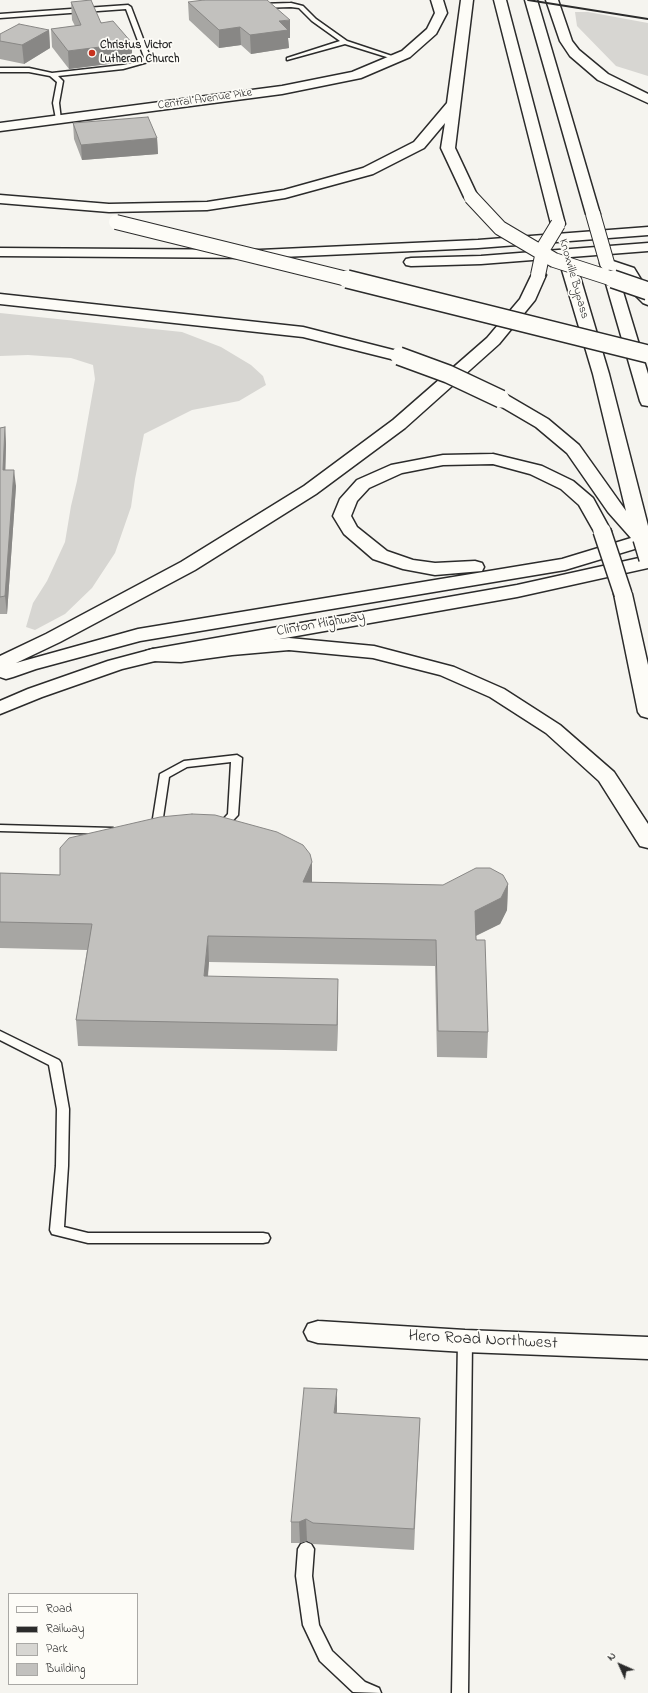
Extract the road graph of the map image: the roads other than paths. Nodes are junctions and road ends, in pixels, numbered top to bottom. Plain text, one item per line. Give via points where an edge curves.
1 (437, 0) edge
2 (466, 0) edge
3 (500, 0) edge
4 (531, 0) edge
5 (552, 0) edge
6 (251, 6) edge
7 (0, 16) edge
8 (345, 42) junction
9 (400, 56) junction
10 (289, 59) dead end
11 (0, 70) edge
12 (52, 75) junction
13 (648, 99) edge
14 (454, 103) junction
15 (59, 119) junction
16 (0, 127) edge
17 (0, 199) edge
18 (0, 204) edge
19 (557, 220) junction
20 (648, 231) edge
21 (645, 247) edge
22 (0, 252) edge
23 (607, 263) junction
24 (0, 264) edge
25 (648, 291) edge
26 (0, 299) edge
27 (648, 300) edge
28 (648, 354) edge
29 (648, 400) edge
30 (632, 520) junction
31 (645, 539) edge
32 (603, 554) junction
33 (648, 558) edge
34 (648, 562) edge
35 (153, 655) junction
36 (0, 663) edge
37 (0, 675) edge
38 (0, 708) edge
39 (648, 712) edge
40 (0, 828) edge
41 (212, 831) edge
42 (126, 832) edge
43 (156, 835) edge
44 (648, 841) edge
45 (0, 1035) edge
46 (263, 1238) dead end
47 (318, 1332) dead end
48 (464, 1341) junction
49 (648, 1348) edge
50 (306, 1549) dead end
51 (373, 1693) edge
52 (460, 1693) edge

1 - 9 main road, Central Avenue Pike via 441,13 432,31
2 - 14 main road
3 - 19 main road, Knoxville Bypass
4 - 23 main road, bridge
5 - 13 main road via 566,41 574,53 603,77
6 - 8 lane via 301,7 314,20
7 - 12 lane via 128,7 147,57 144,62 123,67
8 - 9 lane
8 - 10 lane
9 - 15 main road, Central Avenue Pike via 356,75 282,90
11 - 12 lane via 29,70
12 - 15 lane via 60,81 56,103
14 - 17 main road via 419,145 368,170 285,194 207,206 109,208
14 - 25 main road, bridge via 448,148 471,197 500,228 554,260
15 - 16 main road, Central Avenue Pike
18 - 28 main road, bridge via 116,222
19 - 30 main road, Knoxville Bypass, bridge via 601,374
19 - 36 main road, bridge via 544,247 538,275 527,300 493,341 399,424 310,490 188,566 53,638
20 - 22 main road via 478,244 260,254
21 - 24 main road via 481,260 252,265
23 - 27 main road via 629,271 640,292
23 - 29 main road
26 - 30 main road, bridge via 303,332 399,356 448,374 501,399 542,423 573,449
30 - 31 main road
31 - 32 main road
31 - 33 main road, bridge
32 - 37 main road via 517,573 138,635
32 - 39 main road, bridge via 578,552 465,568 435,569 410,565 380,555 350,530 342,516 349,499 363,484 397,469 443,460 493,460 536,470 567,485 588,502 602,531 623,594
34 - 35 main road, Clinton Highway via 517,591
35 - 38 main road, Clinton Highway via 115,665
35 - 44 main road via 181,656 289,644 374,652 447,671 498,693 553,729 607,777
40 - 42 lane
41 - 43 lane via 218,830 233,815 237,758 184,764 164,776
45 - 46 lane via 55,1063 63,1109 58,1230 88,1238
47 - 48 main road, Hero Road Northwest
48 - 49 main road, Hero Road Northwest
48 - 52 lane
50 - 51 lane via 304,1576 311,1625 326,1656 359,1687

